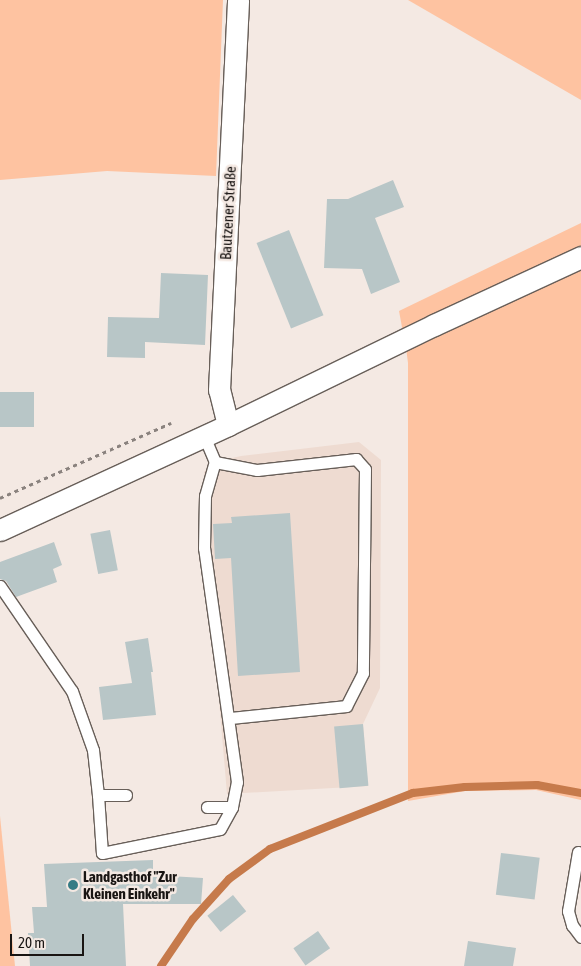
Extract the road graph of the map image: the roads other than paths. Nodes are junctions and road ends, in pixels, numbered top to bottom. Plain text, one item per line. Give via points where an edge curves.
1 (238, 0) edge
2 (581, 257) edge
3 (228, 425) junction
4 (204, 436) junction
5 (215, 462) junction
6 (0, 530) edge
7 (0, 586) edge
8 (229, 718) junction
9 (98, 795) junction
10 (126, 795) dead end
11 (206, 806) dead end
12 (232, 807) junction
13 (578, 852) dead end
14 (581, 937) edge

1 - 3 street, Bautzener Straße via 219,390
2 - 3 street
3 - 4 street
4 - 5 lane
4 - 6 street
5 - 8 lane via 205,496 204,548
5 - 8 lane via 257,470 356,459 365,468 363,673 346,706
7 - 9 lane via 72,691 93,750
8 - 12 lane via 237,782
9 - 10 lane
9 - 12 lane via 102,853 220,830
11 - 12 lane
13 - 14 lane via 568,912

